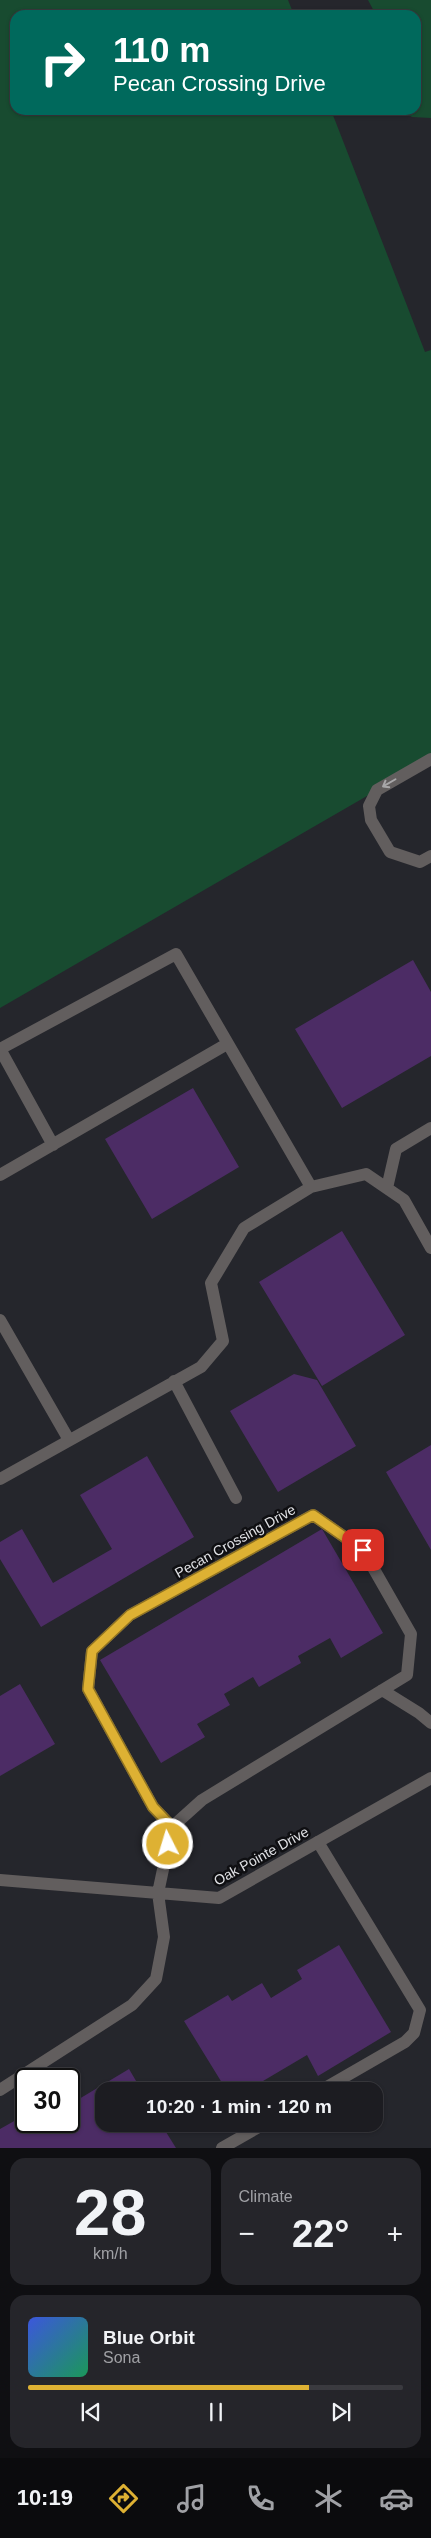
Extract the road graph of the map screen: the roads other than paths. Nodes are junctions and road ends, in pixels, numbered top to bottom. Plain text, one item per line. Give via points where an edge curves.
1 (431, 759) edge
2 (431, 856) edge
3 (226, 1044) junction
4 (431, 1128) edge
5 (53, 1145) junction
6 (0, 1175) edge
7 (311, 1187) junction
8 (387, 1188) junction
9 (431, 1248) edge
10 (0, 1320) edge
11 (174, 1381) junction
12 (69, 1440) junction
13 (0, 1478) edge
14 (236, 1498) dead end
15 (382, 1690) junction
16 (431, 1723) edge
17 (431, 1778) edge
18 (172, 1827) junction
19 (318, 1842) junction
20 (0, 1880) edge
21 (158, 1893) junction
22 (336, 2082) edge
23 (0, 2090) edge
24 (250, 2132) edge
25 (222, 2148) edge

1 -> 2 street via 376,790 370,806 371,820 390,852 420,862
3 - 5 street
3 - 5 street via 176,954 0,1049
3 - 7 street
4 - 8 street via 396,1149
5 - 6 street
7 - 8 street via 366,1174
7 - 11 street via 244,1228 211,1283 223,1341 201,1367
8 - 9 street via 404,1200
10 - 12 street
11 - 12 street
11 - 14 street
12 - 13 street
15 - 16 street
15 - 18 street, Pecan Crossing Drive via 202,1800
15 - 18 street, Pecan Crossing Drive via 407,1675 411,1634 363,1550 313,1515 130,1615 92,1651 88,1689 153,1807
17 - 19 street, Oak Pointe Drive
18 - 21 street
19 - 21 street, Oak Pointe Drive via 219,1898
19 - 22 street via 420,2010 414,2033 405,2042
20 - 21 street, Oak Pointe Drive
21 - 23 street via 164,1937 156,1979 132,2005
24 - 25 street

